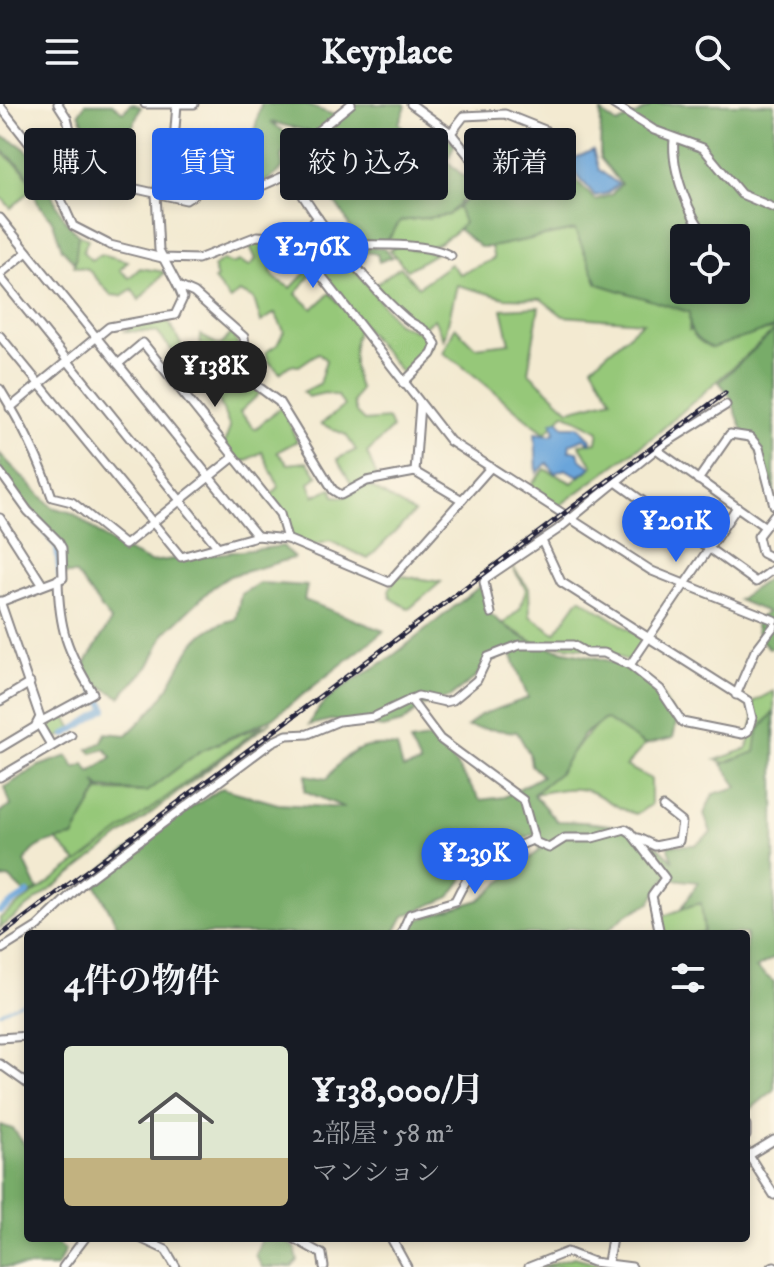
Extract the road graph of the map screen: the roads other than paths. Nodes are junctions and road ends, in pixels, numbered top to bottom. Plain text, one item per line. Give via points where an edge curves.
1 (58, 104) edge
2 (145, 104) edge
3 (177, 104) edge
4 (194, 104) edge
5 (351, 104) edge
6 (411, 104) edge
7 (613, 104) edge
8 (1, 108) edge
9 (71, 128) edge
10 (175, 128) edge
11 (321, 128) edge
12 (540, 128) edge
13 (451, 133) junction
14 (24, 137) edge
15 (674, 139) junction
16 (464, 150) edge
17 (61, 200) edge
18 (156, 200) edge
19 (307, 200) edge
20 (774, 208) edge
21 (0, 218) edge
22 (318, 218) junction
23 (698, 224) edge
24 (341, 245) junction
25 (290, 246) junction
26 (27, 252) junction
27 (451, 256) dead end
28 (162, 258) junction
29 (0, 275) edge
30 (178, 286) junction
31 (0, 336) edge
32 (96, 337) junction
33 (67, 361) junction
34 (118, 364) junction
35 (403, 383) junction
36 (38, 384) junction
37 (0, 389) edge
38 (420, 404) junction
39 (726, 405) dead end
40 (10, 408) junction
41 (656, 449) junction
42 (234, 457) junction
43 (491, 467) junction
44 (0, 472) edge
45 (415, 472) junction
46 (210, 478) junction
47 (698, 480) junction
48 (616, 482) junction
49 (462, 500) junction
50 (182, 502) junction
51 (774, 505) edge
52 (737, 507) junction
53 (774, 515) edge
54 (0, 518) edge
55 (571, 519) junction
56 (155, 524) junction
57 (764, 526) junction
58 (257, 536) junction
59 (287, 539) junction
60 (542, 541) junction
61 (217, 546) junction
62 (708, 548) junction
63 (774, 559) edge
64 (774, 569) edge
65 (58, 579) junction
66 (682, 583) junction
67 (42, 584) junction
68 (0, 602) edge
69 (491, 613) dead end
70 (774, 623) edge
71 (648, 637) junction
72 (630, 665) junction
73 (30, 683) junction
74 (736, 695) junction
75 (410, 699) junction
76 (0, 701) edge
77 (38, 723) junction
78 (71, 735) dead end
79 (51, 745) junction
80 (0, 748) edge
81 (0, 777) edge
82 (663, 807) dead end
83 (630, 832) junction
84 (532, 840) junction
85 (32, 930) edge
86 (403, 930) edge
87 (659, 930) edge
88 (24, 935) edge
89 (0, 950) edge
90 (24, 1036) edge
91 (0, 1038) edge
92 (0, 1064) edge
93 (24, 1081) edge
94 (774, 1140) edge
95 (750, 1153) edge
96 (750, 1159) edge
97 (774, 1195) edge
98 (82, 1242) edge
99 (149, 1242) edge
100 (302, 1242) edge
101 (393, 1242) edge
102 (611, 1242) edge
103 (608, 1262) junction
104 (63, 1267) edge
105 (176, 1267) edge
106 (324, 1267) edge
107 (407, 1267) edge
108 (529, 1267) edge
109 (632, 1267) edge

1 - 9 street
2 - 3 street
3 - 4 street
3 - 10 street
5 - 11 street
6 - 13 street
7 - 15 street
8 - 14 street
12 - 13 street via 505,114 464,116
13 - 16 street
15 - 20 street via 703,148 741,194
15 - 23 street via 673,153
17 - 28 street via 73,226 110,245
18 - 28 street
19 - 22 street
21 - 26 street
22 - 24 street
22 - 25 street
24 - 27 street via 399,244
24 - 35 street via 407,320 428,330 436,344
25 - 28 street via 267,235 198,259
25 - 35 street via 324,279
26 - 29 street
26 - 32 street
28 - 30 street
29 - 33 street
30 - 32 street via 183,298 175,315 109,327
30 - 45 street via 194,293 244,337 256,385 279,402 333,490 341,495 367,481
31 - 36 street
32 - 33 street
32 - 34 street
33 - 36 street
33 - 50 street
34 - 42 street via 143,343
34 - 46 street
35 - 38 street
36 - 40 street
36 - 56 street
37 - 40 street
38 - 43 street via 445,436
38 - 45 street
39 - 41 street
40 - 56 street via 39,457 52,497 72,502 125,545
41 - 47 street
41 - 48 street
42 - 46 street
42 - 59 street via 280,514
43 - 49 street
43 - 55 street
44 - 65 street via 62,548 63,578
45 - 49 street
46 - 50 street
46 - 58 street
47 - 51 street via 730,434 750,437 759,448
47 - 52 street
48 - 55 street
48 - 62 street
49 - 59 street via 385,583
50 - 56 street
50 - 61 street
52 - 57 street
52 - 62 street
53 - 57 street
54 - 67 street
55 - 60 street
55 - 66 street via 641,564
56 - 61 street via 181,557
57 - 63 street via 758,545
58 - 59 street
58 - 61 street
60 - 69 street via 486,578
60 - 71 street via 561,582
62 - 64 street via 756,582
62 - 66 street
65 - 67 street
65 - 77 street via 64,640 93,693
66 - 70 street
66 - 71 street
67 - 68 street
68 - 73 street
70 - 74 street
71 - 72 street
71 - 74 street
72 - 74 street via 666,696 682,722 742,734 752,710
72 - 75 street via 573,645 519,645 488,657 477,680 453,700
73 - 76 street
73 - 77 street
75 - 84 street via 440,739 523,800
75 - 85 street via 374,717 339,721 272,742 83,883
77 - 79 street
77 - 80 street
78 - 79 street
79 - 81 street
82 - 83 street via 682,822 679,841 655,846
83 - 84 street via 565,838 549,848
83 - 87 street via 665,878 652,896
84 - 86 street via 516,843 468,874 455,901 410,914
88 - 89 street
90 - 91 street
92 - 93 street
94 - 95 street
96 - 97 street
98 - 104 street
99 - 105 street via 166,1250
100 - 106 street via 318,1249
101 - 107 street
102 - 103 street
103 - 108 street via 567,1252
103 - 109 street

